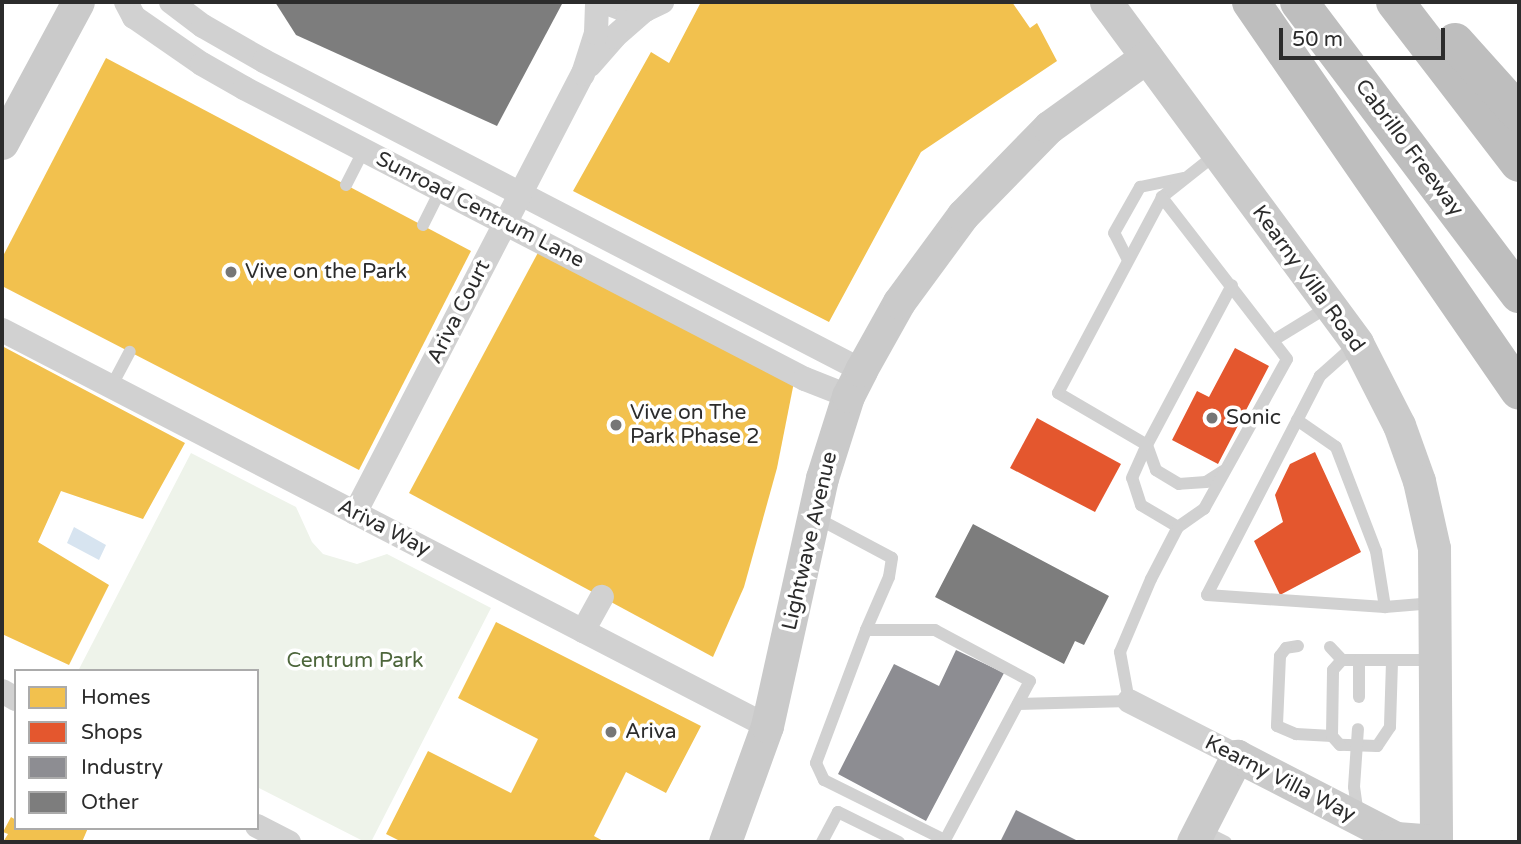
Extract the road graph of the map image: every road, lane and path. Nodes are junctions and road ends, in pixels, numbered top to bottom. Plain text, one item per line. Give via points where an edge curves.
1 (78, 2) edge
2 (126, 2) edge
3 (171, 2) edge
4 (597, 2) edge
5 (604, 2) edge
6 (1106, 2) edge
7 (1251, 2) edge
8 (1299, 2) edge
9 (1395, 2) edge
10 (1420, 2) edge
11 (654, 6) edge
12 (1146, 57) junction
13 (583, 74) junction
14 (1519, 113) edge
15 (2, 143) edge
16 (364, 150) junction
17 (1217, 153) junction
18 (1519, 163) edge
19 (1187, 177) junction
20 (346, 185) dead end
21 (441, 190) junction
22 (522, 194) junction
23 (1162, 197) junction
24 (505, 223) junction
25 (423, 225) dead end
26 (1128, 260) junction
27 (1231, 285) junction
28 (1519, 294) edge
29 (1330, 306) junction
30 (2, 330) edge
31 (1275, 340) junction
32 (1357, 343) junction
33 (130, 352) dead end
34 (855, 383) junction
35 (111, 387) junction
36 (1519, 390) edge
37 (1297, 420) junction
38 (1147, 444) junction
39 (1225, 469) junction
40 (355, 513) junction
41 (814, 516) junction
42 (1178, 527) junction
43 (602, 597) dead end
44 (1434, 603) junction
45 (1385, 607) junction
46 (866, 630) junction
47 (589, 641) junction
48 (1298, 646) dead end
49 (1330, 647) dead end
50 (1342, 660) junction
51 (1359, 660) junction
52 (1434, 660) junction
53 (1392, 662) junction
54 (1359, 697) dead end
55 (1129, 701) junction
56 (1018, 705) junction
57 (767, 726) junction
58 (1358, 729) dead end
59 (1332, 736) junction
60 (1357, 745) junction
61 (1237, 756) junction
62 (1358, 819) junction
63 (259, 827) edge
64 (1206, 838) edge
65 (289, 842) edge
66 (725, 842) edge
67 (822, 842) edge
68 (899, 842) edge
69 (1436, 842) edge

1 - 15 main road
2 - 16 street, Sunroad Centrum Lane via 134,17 202,65
3 - 22 street, Sunroad Centrum Lane via 264,61
4 - 13 street, Ariva Court via 596,33
5 - 11 street, Ariva Court via 628,11
6 - 12 main road, Kearny Villa Road
7 - 36 highway
8 - 28 highway, Cabrillo Freeway
9 - 18 highway
10 - 14 highway
11 - 13 street, Ariva Court via 614,37
12 - 17 main road, Kearny Villa Road
12 - 34 main road, Lightwave Avenue via 1049,127 963,215 899,302
13 - 22 street, Ariva Court
16 - 20 lane
16 - 21 street, Sunroad Centrum Lane
17 - 19 lane
17 - 29 main road, Kearny Villa Road
19 - 23 lane
19 - 26 lane via 1140,187 1114,233
21 - 24 street, Sunroad Centrum Lane
21 - 25 lane
22 - 24 street, Ariva Court
22 - 34 street, Sunroad Centrum Lane
23 - 26 lane
23 - 27 lane
24 - 34 street, Sunroad Centrum Lane via 805,379
24 - 40 street, Ariva Court
26 - 38 lane via 1058,393
27 - 31 lane
27 - 38 lane
29 - 31 lane
29 - 32 main road, Kearny Villa Road
30 - 35 street, Ariva Way
31 - 39 lane via 1287,359
32 - 37 lane via 1320,376
32 - 44 main road, Kearny Villa Road via 1399,425 1419,481 1434,548
33 - 35 lane
34 - 41 main road, Lightwave Avenue via 822,478
35 - 40 street, Ariva Way
37 - 45 lane via 1336,447 1376,551
37 - 45 lane via 1207,595
38 - 39 lane via 1156,470 1179,484 1206,482
38 - 42 lane via 1132,478 1141,505
39 - 42 lane via 1204,509
40 - 47 street, Ariva Way
41 - 46 lane via 892,558 889,577
41 - 57 main road, Lightwave Avenue
42 - 55 lane via 1120,652
43 - 47 street
44 - 45 lane
44 - 52 main road, Kearny Villa Road
46 - 56 lane via 935,630 1030,681
46 - 56 lane via 816,763 824,780 945,840
47 - 57 street, Ariva Way
48 - 59 lane via 1286,648 1280,656 1277,726 1296,734
49 - 50 lane
50 - 51 lane
50 - 59 lane via 1333,670
51 - 53 lane
51 - 54 lane
52 - 53 lane
52 - 69 main road, Kearny Villa Road
53 - 60 lane via 1390,727 1377,746
55 - 56 lane
55 - 61 street, Kearny Villa Way
57 - 66 main road, Lightwave Avenue
58 - 60 lane
59 - 60 lane via 1340,745
60 - 62 lane via 1354,787
61 - 62 main road, Kearny Villa Way
61 - 64 main road
62 - 69 main road, Kearny Villa Way via 1396,838
63 - 65 street
67 - 68 lane via 838,811

